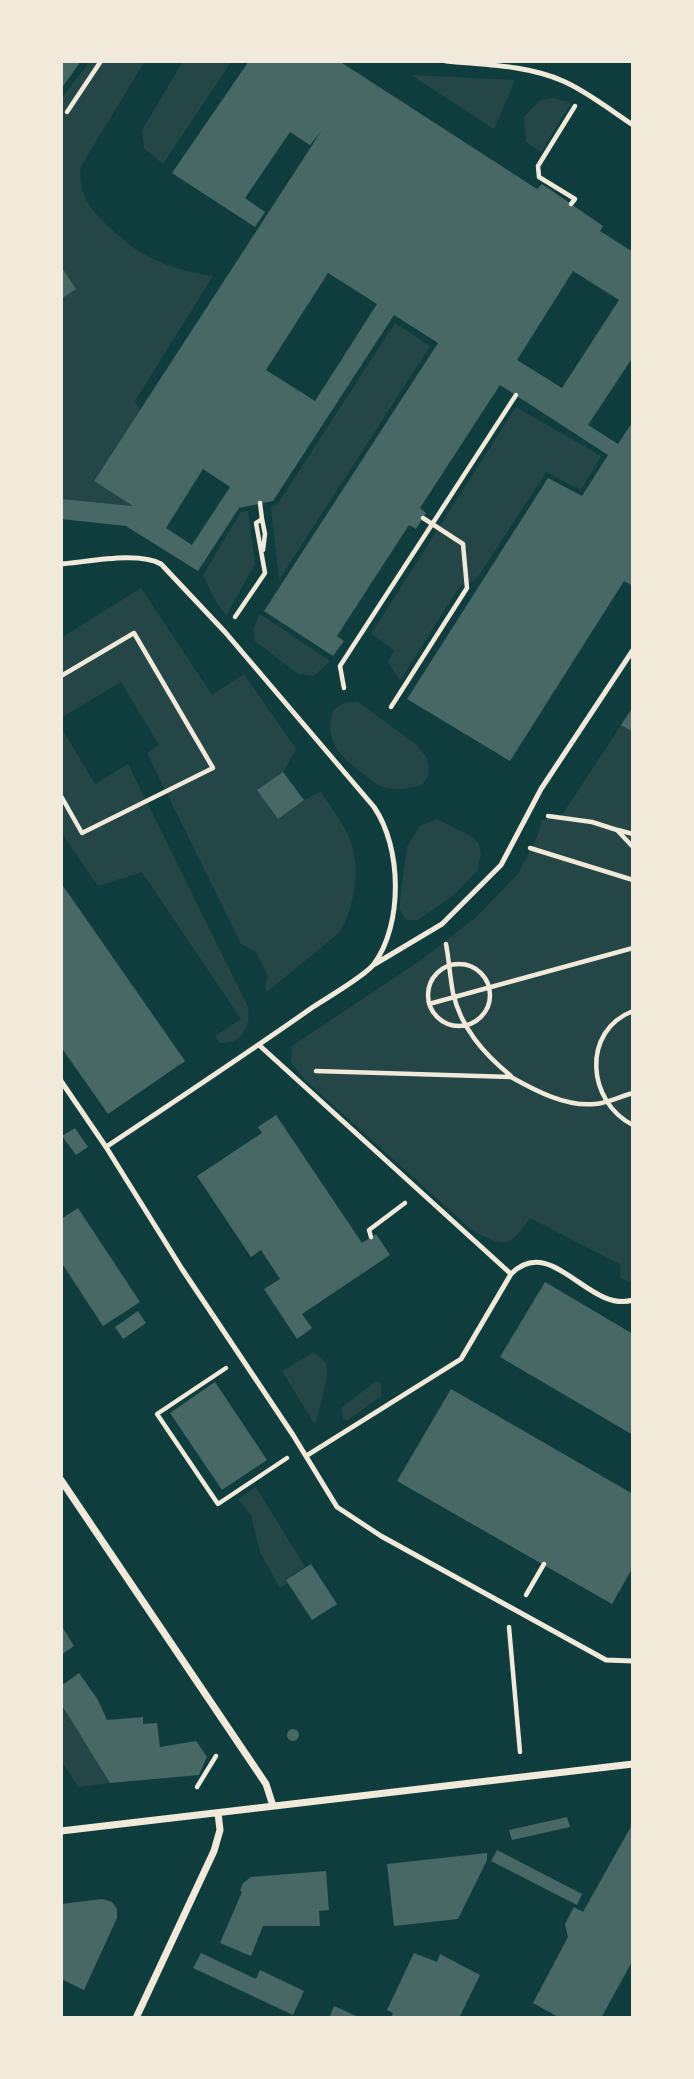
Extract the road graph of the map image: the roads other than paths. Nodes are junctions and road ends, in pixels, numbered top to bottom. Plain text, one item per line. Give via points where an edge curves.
1 (446, 61) edge
2 (633, 125) edge
3 (61, 565) edge
4 (633, 650) edge
5 (373, 966) junction
6 (259, 1045) junction
7 (61, 1080) edge
8 (106, 1147) junction
9 (511, 1274) junction
10 (633, 1300) edge
11 (306, 1456) junction
12 (61, 1480) edge
13 (633, 1661) edge
14 (633, 1764) edge
15 (273, 1806) junction
16 (218, 1813) junction
17 (61, 1831) edge
18 (136, 2018) edge

1 - 2 lane via 524,69 564,82
3 - 5 lane via 139,558 161,564 225,632 383,820 396,869 388,936
4 - 5 lane via 541,789 501,865 442,924
5 - 6 lane
6 - 8 lane
6 - 9 lane
7 - 8 lane
8 - 11 lane
9 - 10 lane via 527,1263 546,1263 605,1298 617,1303
9 - 11 lane via 461,1359
11 - 13 lane via 337,1507 347,1515 606,1660
12 - 15 street via 266,1784
14 - 15 street
15 - 16 street
16 - 17 street
16 - 18 street via 220,1830 214,1852

